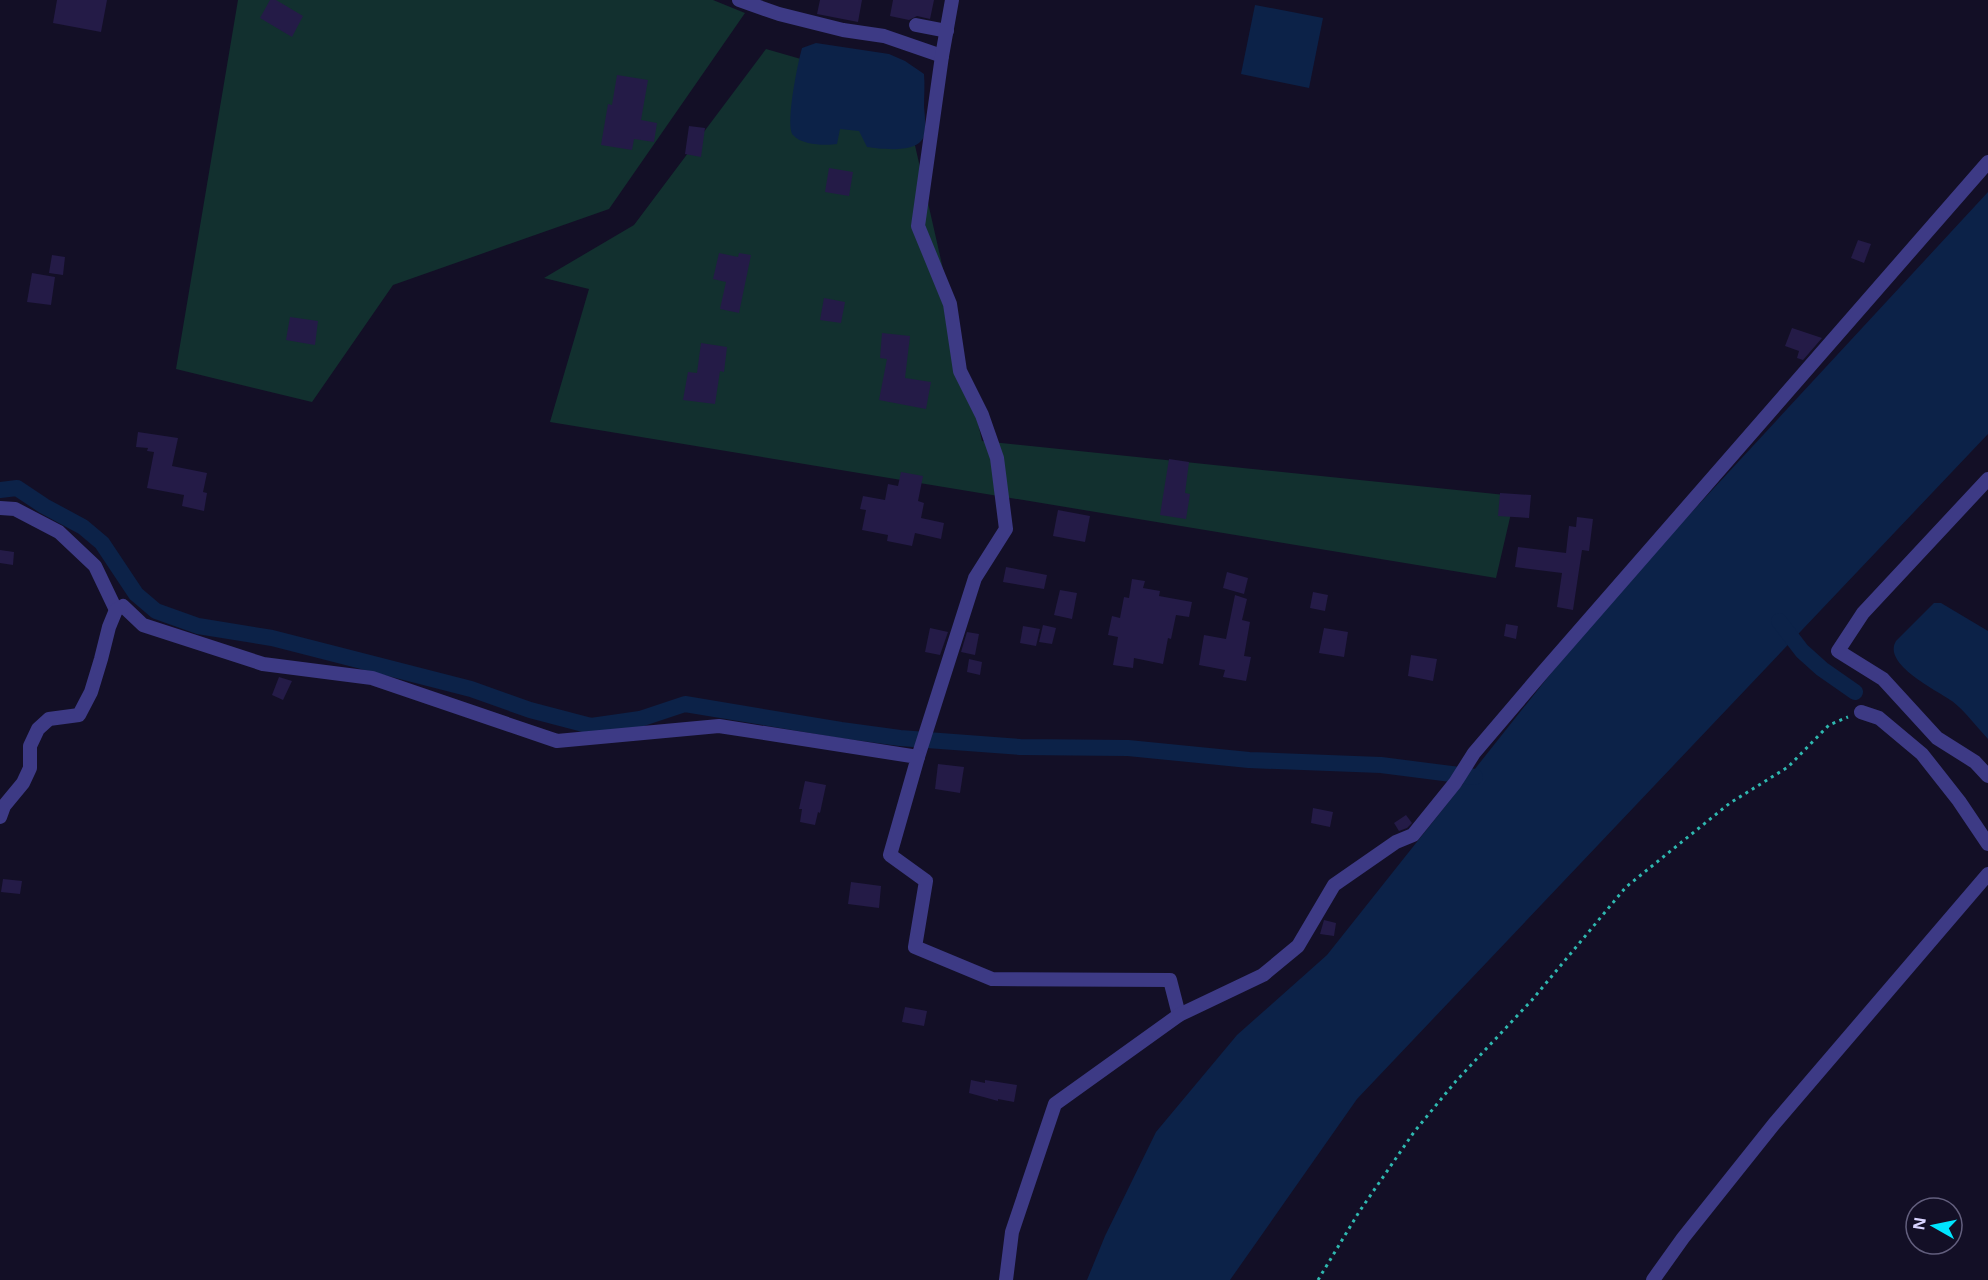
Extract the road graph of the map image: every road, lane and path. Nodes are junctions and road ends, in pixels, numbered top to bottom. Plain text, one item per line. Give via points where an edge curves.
1 (739, 0) edge
2 (952, 0) edge
3 (916, 25) dead end
4 (947, 31) junction
5 (942, 57) junction
6 (1988, 162) edge
7 (1988, 479) edge
8 (0, 508) edge
9 (116, 610) junction
10 (1861, 712) joint
11 (919, 753) junction
12 (1988, 776) edge
13 (0, 817) edge
14 (1988, 844) edge
15 (1988, 874) edge
16 (1179, 1015) junction
17 (1006, 1280) edge
18 (1318, 1280) edge
19 (1653, 1280) edge

1 - 5 street via 843,30 884,36
2 - 4 street
3 - 4 street
4 - 5 street
5 - 11 street via 918,226 950,304 960,371 998,458 1006,529 975,578
6 - 16 street via 1543,672 1474,753 1413,835 1396,842 1334,885 1298,946 1263,975
7 - 12 street via 1863,613 1838,651 1883,679 1937,738 1975,762
8 - 9 street via 15,509 59,532 95,567
9 - 11 street via 123,606 143,625 263,664 372,678 557,741 719,726
9 - 13 street via 91,692 79,715 49,719 38,729 30,746 30,768
10 - 14 street via 1879,718 1922,754
10 - 18 path via 1829,725 1788,767 1730,803 1626,887 1414,1132
11 - 16 street via 890,855 926,881 915,947 992,979 1170,980
15 - 19 street via 1774,1124
16 - 17 street via 1055,1104 1012,1232

